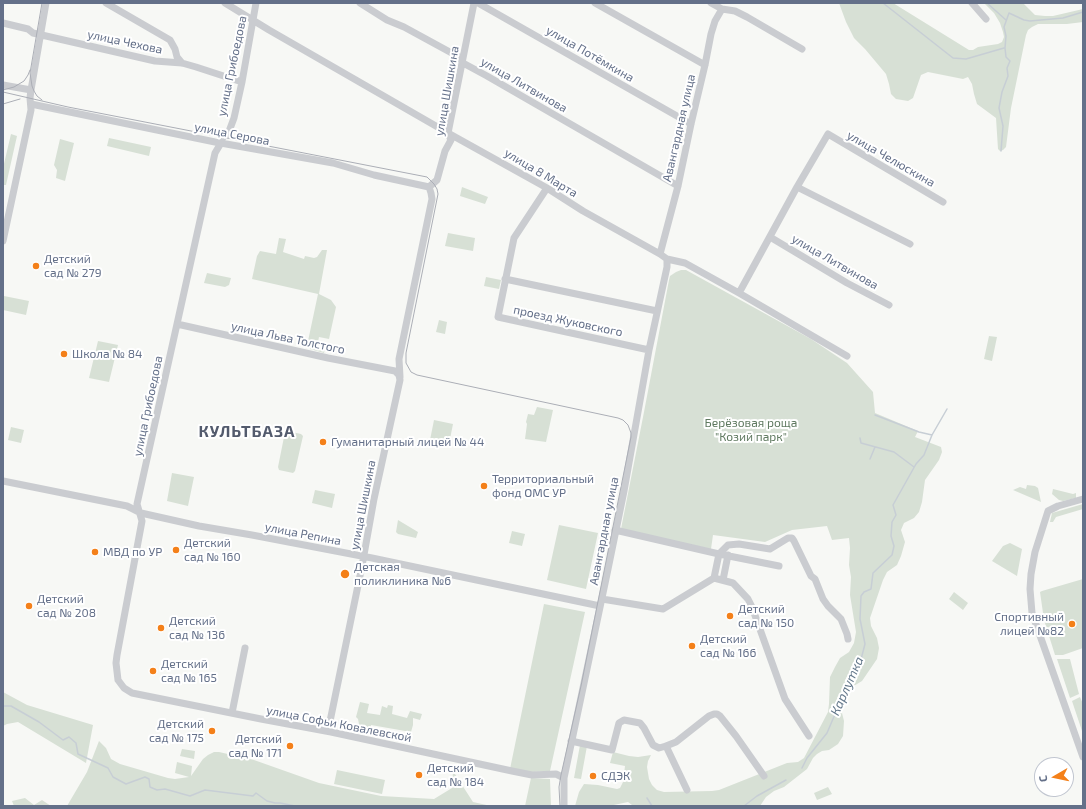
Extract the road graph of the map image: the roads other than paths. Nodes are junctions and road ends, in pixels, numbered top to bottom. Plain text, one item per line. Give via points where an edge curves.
1 (46, 3) edge
2 (106, 3) edge
3 (225, 3) edge
4 (256, 3) edge
5 (360, 3) edge
6 (474, 3) edge
7 (478, 3) edge
8 (595, 3) edge
9 (711, 3) edge
10 (972, 3) edge
11 (722, 9) junction
12 (986, 19) dead end
13 (254, 20) junction
14 (3, 24) edge
15 (41, 34) junction
16 (802, 49) dead end
17 (182, 63) junction
18 (463, 63) junction
19 (705, 65) junction
20 (242, 82) junction
21 (3, 85) edge
22 (31, 90) junction
23 (31, 104) junction
24 (691, 124) junction
25 (448, 133) junction
26 (221, 143) junction
27 (678, 186) junction
28 (429, 187) junction
29 (797, 187) junction
30 (546, 188) junction
31 (943, 202) dead end
32 (770, 237) junction
33 (3, 240) edge
34 (910, 244) dead end
35 (660, 254) junction
36 (667, 259) junction
37 (505, 279) junction
38 (740, 293) junction
39 (889, 305) dead end
40 (657, 311) junction
41 (177, 324) junction
42 (649, 350) junction
43 (847, 356) dead end
44 (400, 378) junction
45 (3, 481) edge
46 (1083, 499) edge
47 (141, 513) junction
48 (616, 530) junction
49 (719, 554) junction
50 (728, 555) junction
51 (363, 557) junction
52 (779, 566) dead end
53 (714, 578) junction
54 (723, 580) junction
55 (601, 602) junction
56 (848, 639) dead end
57 (246, 648) dead end
58 (117, 676) joint
59 (232, 713) junction
60 (328, 731) junction
61 (810, 736) dead end
62 (571, 741) junction
63 (666, 746) junction
64 (1083, 757) edge
65 (764, 776) dead end
66 (564, 778) junction
67 (687, 790) dead end
68 (564, 806) edge

1 - 15 street
2 - 17 street via 170,40 177,58
3 - 13 street, улица 8 Марта
4 - 13 street, улица Грибоедова
5 - 18 street, улица Литвинова via 459,58
6 - 18 street, улица Шишкина
7 - 24 street, улица Потёмкина
8 - 19 street
9 - 11 street
10 - 12 street
11 - 16 street via 735,11
11 - 19 street, Авангардная улица via 711,34
13 - 20 street, улица Грибоедова
13 - 25 street, улица 8 Марта
14 - 15 street, улица Чехова
15 - 17 street, улица Чехова via 155,61
15 - 22 street
17 - 20 street, улица Чехова
18 - 25 street, улица Шишкина
18 - 27 street, улица Литвинова
19 - 24 street, Авангардная улица
20 - 26 street, улица Грибоедова via 234,118 228,134 223,137
21 - 22 street
22 - 23 street
23 - 26 street, улица Серова
23 - 33 street
24 - 27 street, Авангардная улица
25 - 28 street, улица Шишкина via 451,140 445,151 437,180
25 - 30 street, улица 8 Марта
26 - 28 street, улица Серова via 333,163
26 - 41 street, улица Грибоедова via 215,152
27 - 35 street, Авангардная улица
28 - 44 street, улица Шишкина via 432,199 400,359
29 - 31 street, улица Челюскина via 828,134
29 - 32 street
29 - 34 street
30 - 35 street, улица 8 Марта
30 - 37 street, проезд Жуковского via 514,238
32 - 38 street
32 - 39 street, улица Литвинова
35 - 36 street, улица 8 Марта
36 - 38 street, улица 8 Марта via 685,264
36 - 40 street, Авангардная улица
37 - 40 street
37 - 42 street, проезд Жуковского via 498,317
38 - 43 street, улица 8 Марта
40 - 42 street, Авангардная улица
41 - 44 street, улица Льва Толстого via 395,371
41 - 47 street, улица Грибоедова via 137,504
42 - 48 street, Авангардная улица
44 - 51 street, улица Шишкина
45 - 47 street, улица Репина via 127,506
46 - 64 street via 1048,511 1035,552 1030,590 1032,613
47 - 51 street, улица Репина
47 - 58 street, улица Грибоедова via 142,521 117,655
48 - 49 street
48 - 55 street, Авангардная улица
49 - 50 street
49 - 53 street
49 - 56 street via 728,545 770,549 792,538 823,599 841,619
50 - 52 street
50 - 54 street
51 - 55 street, улица Репина
51 - 60 street, улица Шишкина
53 - 54 street
53 - 55 street, улица Репина via 663,609
54 - 61 street via 733,583 752,607 786,699
55 - 62 street, Авангардная улица
57 - 59 street
58 - 59 street, улица Софьи Ковалевской via 124,688 132,693
59 - 60 street, улица Софьи Ковалевской
60 - 66 street, улица Софьи Ковалевской via 532,775 556,774
62 - 63 street via 612,750 619,723 624,720 640,723 653,745 659,748
62 - 66 street, Авангардная улица
63 - 65 street via 676,742 709,716 717,714
63 - 67 street
66 - 68 street, Авангардная улица

